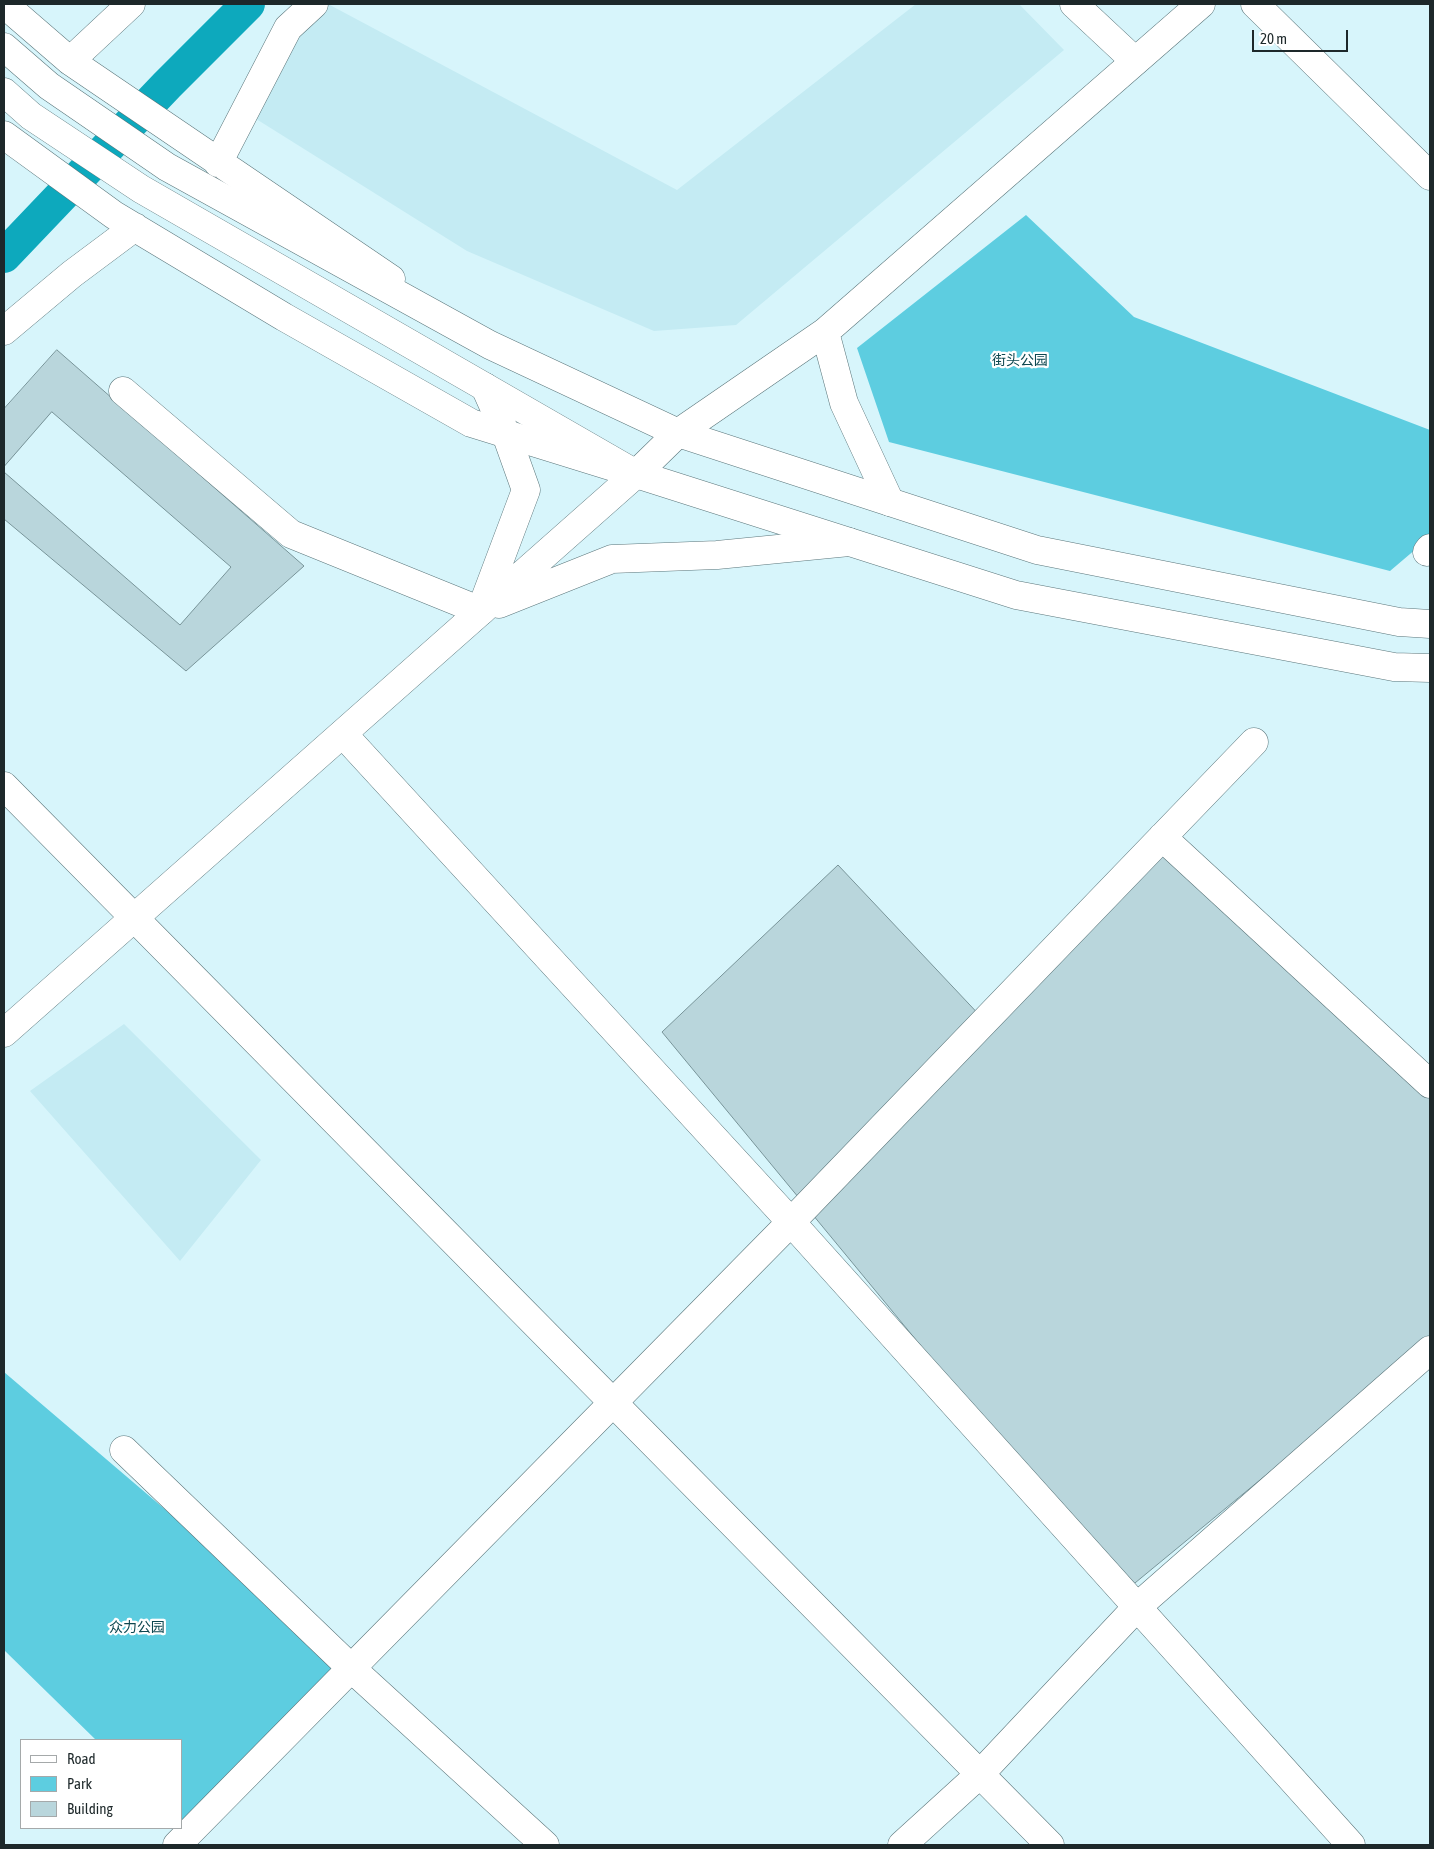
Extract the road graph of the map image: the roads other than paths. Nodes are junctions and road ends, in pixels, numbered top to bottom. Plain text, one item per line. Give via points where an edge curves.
1 (4, 4) edge
2 (131, 4) edge
3 (314, 4) edge
4 (1074, 4) edge
5 (1201, 4) edge
6 (1255, 4) edge
7 (4, 47) edge
8 (70, 61) junction
9 (1135, 61) junction
10 (4, 92) edge
11 (4, 136) edge
12 (209, 156) junction
13 (1430, 176) edge
14 (124, 221) junction
15 (4, 331) edge
16 (825, 332) junction
17 (490, 345) junction
18 (486, 387) junction
19 (123, 391) dead end
20 (678, 433) junction
21 (506, 434) junction
22 (636, 474) junction
23 (890, 502) junction
24 (849, 542) junction
25 (481, 611) junction
26 (1430, 624) edge
27 (1430, 668) edge
28 (342, 734) junction
29 (1254, 742) dead end
30 (4, 786) edge
31 (1162, 837) junction
32 (134, 918) junction
33 (4, 1034) edge
34 (1430, 1084) edge
35 (791, 1222) junction
36 (1428, 1357) edge
37 (613, 1403) junction
38 (124, 1450) dead end
39 (1137, 1607) junction
40 (351, 1668) junction
41 (980, 1774) junction
42 (177, 1845) edge
43 (545, 1845) edge
44 (902, 1845) edge
45 (1050, 1845) edge
46 (1351, 1845) edge

1 - 8 street
2 - 8 street
3 - 12 street via 288,28
4 - 9 street
5 - 9 street
6 - 13 street
7 - 17 street via 49,86 168,167
8 - 12 street
9 - 16 street
10 - 18 street via 31,116 141,189
11 - 14 street
12 - 17 street
14 - 15 street via 72,274
14 - 21 street via 471,423
16 - 20 street
16 - 23 street via 844,403
17 - 20 street
18 - 21 street
18 - 22 street
19 - 25 street via 291,534
20 - 22 street
20 - 23 street
21 - 22 street
21 - 25 street via 526,490
22 - 24 street
22 - 25 street
23 - 26 street via 1037,550 1399,622
24 - 25 street via 717,555 612,559
24 - 27 street via 1016,595 1394,666
25 - 28 street
28 - 32 street
28 - 35 street
29 - 31 street
30 - 32 street
31 - 34 street
31 - 35 street
32 - 33 street
32 - 37 street
35 - 37 street
35 - 39 street
36 - 39 street
37 - 40 street
37 - 41 street
38 - 40 street
39 - 41 street
39 - 46 street
40 - 42 street
40 - 43 street
41 - 44 street
41 - 45 street

